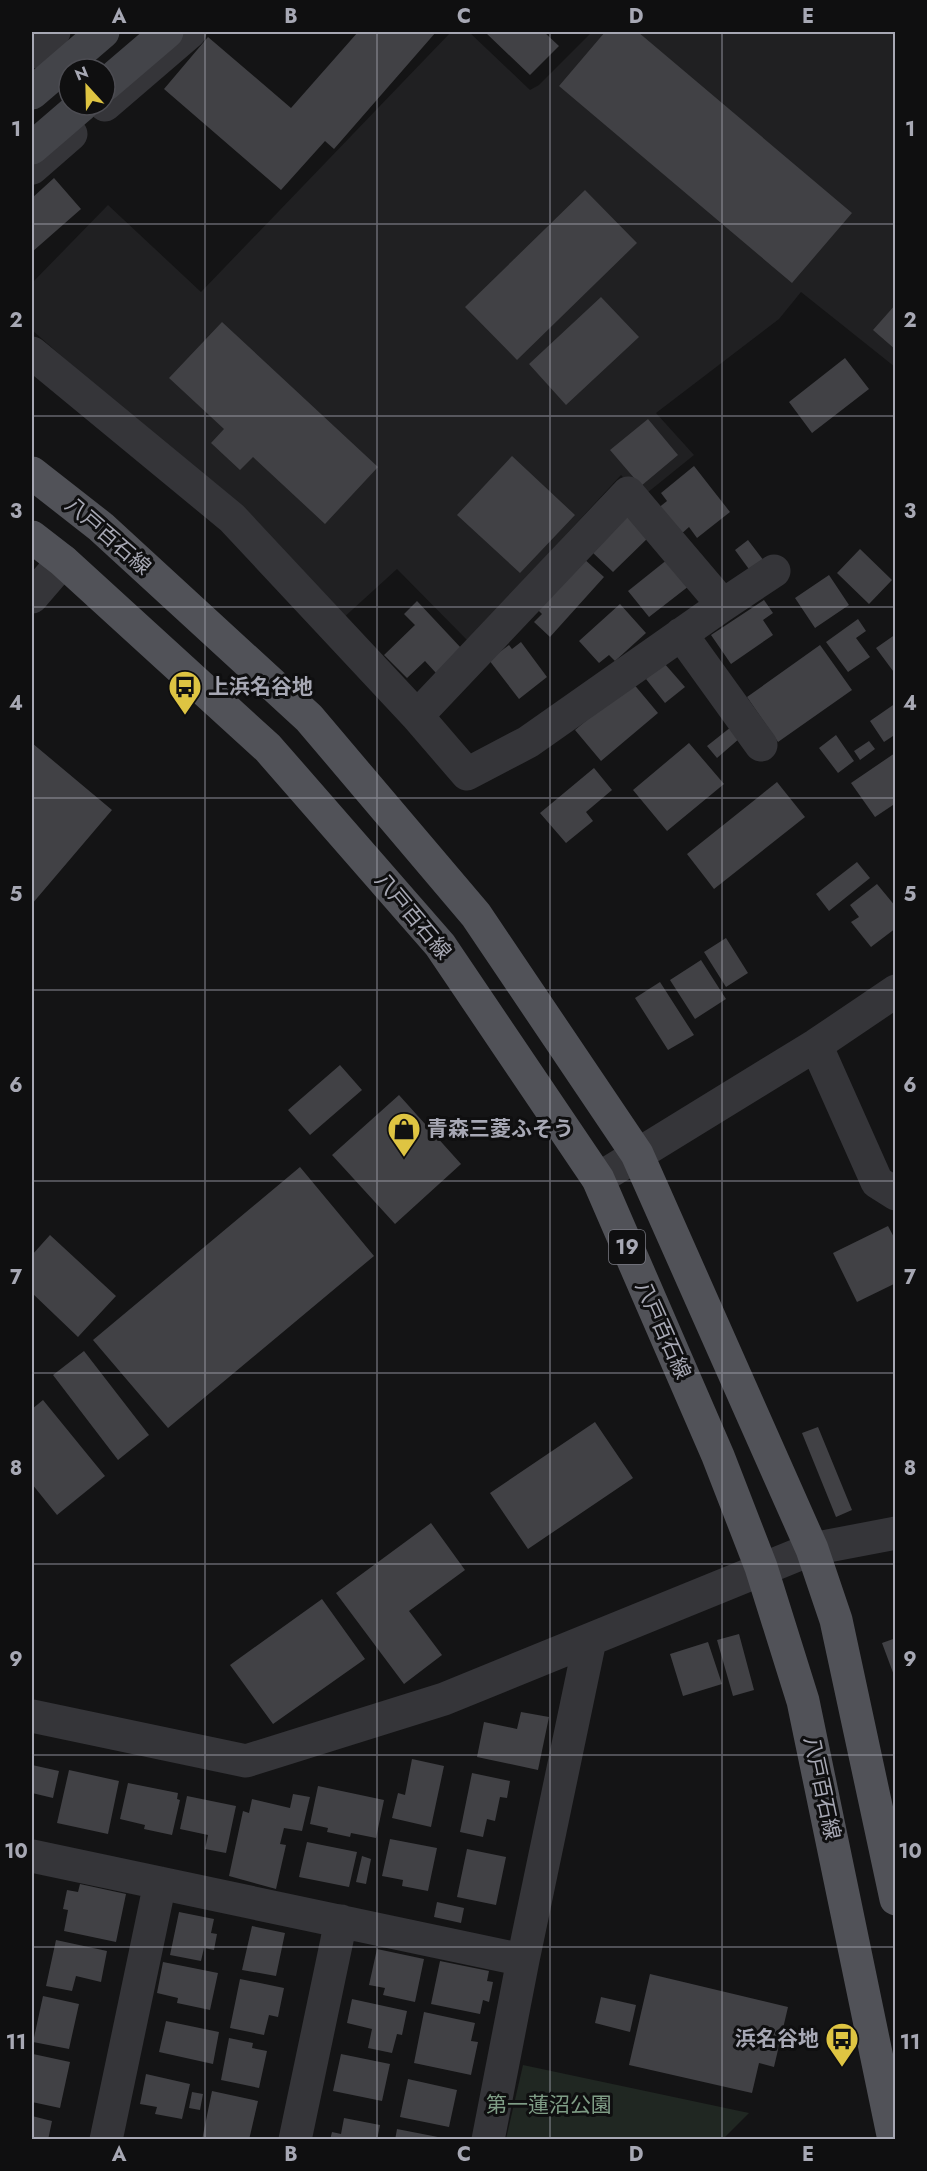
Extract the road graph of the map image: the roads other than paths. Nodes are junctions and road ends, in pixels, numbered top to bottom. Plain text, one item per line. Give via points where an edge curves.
1 (54, 32) edge
2 (103, 32) edge
3 (167, 32) edge
4 (190, 32) edge
5 (32, 52) edge
6 (117, 75) edge
7 (32, 93) edge
8 (117, 95) edge
9 (68, 117) edge
10 (91, 117) edge
11 (32, 148) edge
12 (32, 168) edge
13 (32, 353) edge
14 (32, 473) edge
15 (32, 537) edge
16 (63, 561) junction
17 (774, 571) dead end
18 (32, 597) edge
19 (723, 605) junction
20 (681, 634) junction
21 (417, 716) junction
22 (761, 745) dead end
23 (896, 991) edge
24 (816, 1045) junction
25 (637, 1154) junction
26 (598, 1179) junction
27 (896, 1194) edge
28 (896, 1533) edge
29 (812, 1549) junction
30 (761, 1568) junction
31 (590, 1640) junction
32 (32, 1716) edge
33 (32, 1856) edge
34 (160, 1883) junction
35 (896, 1899) edge
36 (341, 1921) junction
37 (523, 1960) junction
38 (106, 2139) edge
39 (296, 2139) edge
40 (488, 2139) edge
41 (894, 2139) edge

1 - 5 street
2 - 7 street
3 - 6 street
4 - 8 street
9 - 11 street
10 - 12 street
13 - 21 street via 232,518
14 - 25 main road, 八戸百石線 / 19 via 101,527 309,718 476,915
15 - 16 main road, 八戸百石線 / 19
16 - 18 street
16 - 26 main road, 八戸百石線 / 19 via 268,747 440,945
17 - 19 street
19 - 20 street
19 - 21 street via 628,493
20 - 21 street via 528,742 467,774
20 - 22 street
23 - 24 street
24 - 25 street
24 - 27 street via 877,1182
25 - 26 street
25 - 29 main road, 八戸百石線 / 19
26 - 30 main road, 八戸百石線 / 19 via 718,1456
28 - 29 street
29 - 30 street
29 - 35 main road, 八戸百石線 / 19 via 836,1620
30 - 31 street
30 - 41 main road, 八戸百石線 / 19 via 803,1701
31 - 32 street via 444,1699 246,1761
31 - 37 street
33 - 34 street
34 - 36 street
34 - 38 street
36 - 37 street
36 - 39 street
37 - 40 street

